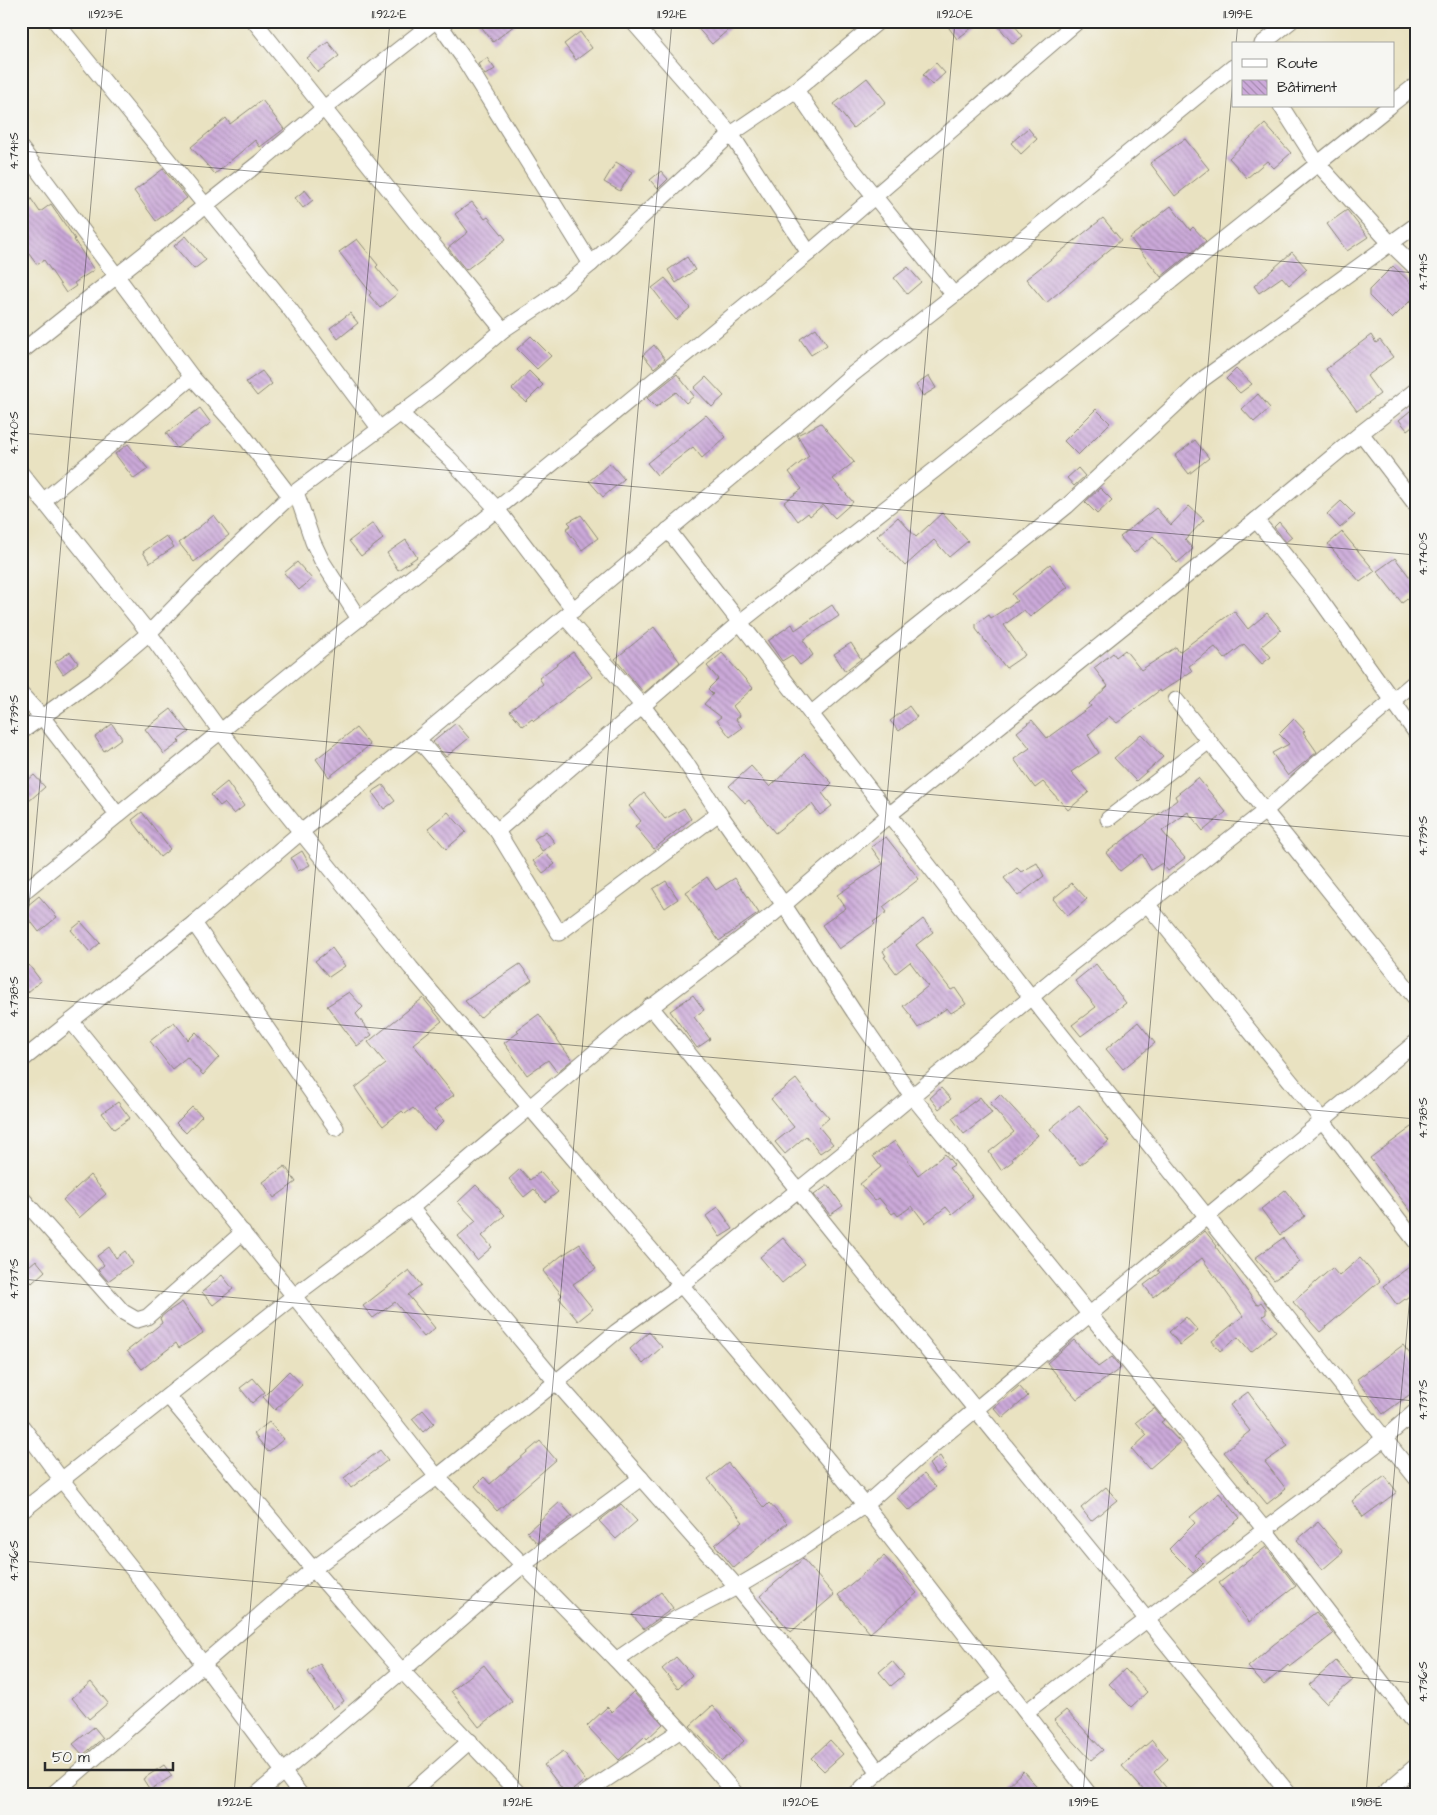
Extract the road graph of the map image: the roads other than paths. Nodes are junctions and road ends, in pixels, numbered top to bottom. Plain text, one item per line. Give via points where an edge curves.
1 (55, 21) edge
2 (254, 21) edge
3 (436, 21) edge
4 (632, 21) edge
5 (879, 21) edge
6 (1078, 21) edge
7 (1291, 21) edge
8 (1265, 42) edge
9 (1232, 68) edge
10 (1416, 85) edge
11 (796, 90) junction
12 (1394, 103) edge
13 (1282, 108) edge
14 (1388, 108) edge
15 (323, 109) junction
16 (731, 134) junction
17 (21, 148) edge
18 (1318, 164) junction
19 (874, 196) junction
20 (204, 204) junction
21 (1416, 225) edge
22 (1391, 244) junction
23 (809, 253) junction
24 (591, 264) junction
25 (1416, 268) edge
26 (116, 276) junction
27 (954, 295) junction
28 (503, 330) junction
29 (22, 350) edge
30 (192, 377) junction
31 (1416, 390) edge
32 (400, 413) junction
33 (379, 428) junction
34 (1361, 433) junction
35 (21, 473) edge
36 (293, 494) junction
37 (42, 501) junction
38 (1416, 504) edge
39 (497, 509) junction
40 (1256, 520) junction
41 (668, 530) junction
42 (570, 614) junction
43 (359, 619) junction
44 (739, 623) junction
45 (149, 633) junction
46 (1416, 681) edge
47 (21, 694) edge
48 (1176, 700) dead end
49 (1391, 701) junction
50 (642, 705) junction
51 (811, 714) junction
52 (43, 718) junction
53 (21, 732) edge
54 (221, 732) junction
55 (1416, 733) edge
56 (418, 739) junction
57 (1209, 741) junction
58 (1265, 811) junction
59 (719, 813) junction
60 (117, 814) junction
61 (889, 815) junction
62 (1108, 819) dead end
63 (497, 831) junction
64 (301, 832) junction
65 (21, 894) edge
66 (1147, 904) junction
67 (784, 905) junction
68 (194, 923) junction
69 (1031, 997) junction
70 (1416, 999) edge
71 (650, 1006) junction
72 (71, 1021) junction
73 (1416, 1042) edge
74 (21, 1061) edge
75 (912, 1096) junction
76 (529, 1107) junction
77 (1322, 1120) junction
78 (336, 1128) dead end
79 (796, 1190) junction
80 (21, 1197) edge
81 (411, 1208) junction
82 (1207, 1217) junction
83 (243, 1232) junction
84 (1416, 1242) edge
85 (680, 1286) junction
86 (294, 1296) junction
87 (1091, 1314) junction
88 (556, 1382) junction
89 (168, 1396) junction
90 (976, 1410) junction
91 (1416, 1411) edge
92 (21, 1425) edge
93 (1384, 1438) junction
94 (437, 1477) junction
95 (641, 1478) junction
96 (1416, 1478) edge
97 (61, 1479) junction
98 (865, 1505) junction
99 (21, 1512) edge
100 (1265, 1530) junction
101 (523, 1565) junction
102 (313, 1569) junction
103 (738, 1587) junction
104 (1148, 1619) junction
105 (616, 1660) junction
106 (202, 1664) junction
107 (402, 1671) junction
108 (1000, 1681) junction
109 (1026, 1712) junction
110 (1416, 1726) edge
111 (681, 1730) junction
112 (470, 1741) junction
113 (1416, 1766) edge
114 (878, 1771) junction
115 (284, 1772) junction
116 (53, 1794) edge
117 (257, 1794) edge
118 (300, 1794) edge
119 (410, 1794) edge
120 (519, 1794) edge
121 (584, 1794) edge
122 (736, 1794) edge
123 (856, 1794) edge
124 (1089, 1794) edge
125 (1289, 1794) edge
126 (1383, 1794) edge

1 - 20 street
2 - 15 street
3 - 15 street
3 - 24 street via 462,56
4 - 16 street
5 - 11 street
6 - 19 street
7 - 8 street
9 - 27 street
10 - 12 street
11 - 16 street
11 - 19 street
13 - 18 street
14 - 18 street
15 - 20 street
15 - 28 street
16 - 23 street
16 - 24 street
17 - 26 street
18 - 22 street
18 - 44 street
19 - 23 street
19 - 27 street
20 - 26 street
20 - 33 street via 289,308
21 - 22 street
22 - 25 street
22 - 51 street via 1203,379 1067,506
23 - 39 street
24 - 28 street via 546,302
26 - 29 street
26 - 30 street
27 - 41 street via 849,377
28 - 32 street
30 - 36 street
30 - 37 street
31 - 34 street
32 - 33 street
32 - 39 street
33 - 36 street
34 - 38 street
34 - 40 street
35 - 37 street
36 - 43 street via 312,542
36 - 45 street
37 - 45 street
39 - 42 street
39 - 43 street
40 - 49 street via 1316,595
40 - 61 street
41 - 42 street
41 - 44 street
42 - 50 street
42 - 56 street
43 - 54 street
44 - 50 street
44 - 51 street
45 - 52 street via 95,680
45 - 54 street
46 - 49 street
47 - 52 street
48 - 57 street
49 - 55 street
49 - 58 street
50 - 59 street
50 - 63 street
51 - 61 street
52 - 53 street
52 - 60 street
54 - 60 street
54 - 64 street
56 - 63 street
56 - 64 street
57 - 58 street
57 - 62 street
58 - 66 street
58 - 70 street
59 - 63 street via 559,933
59 - 67 street
60 - 65 street
61 - 67 street
61 - 69 street
64 - 68 street
64 - 76 street
66 - 69 street
66 - 77 street
67 - 71 street
67 - 75 street
68 - 72 street
68 - 78 street
69 - 75 street
69 - 82 street
71 - 76 street
71 - 79 street
72 - 74 street
72 - 83 street
73 - 77 street
75 - 79 street
75 - 87 street
76 - 81 street
76 - 85 street
77 - 82 street
77 - 84 street
79 - 85 street
79 - 90 street
80 - 83 street via 124,1312 137,1320 147,1317
81 - 86 street
81 - 88 street
82 - 87 street
82 - 93 street
83 - 86 street
85 - 88 street via 616,1332
85 - 98 street
86 - 89 street
86 - 94 street
87 - 90 street
87 - 100 street
88 - 94 street
88 - 95 street
89 - 97 street
89 - 102 street
90 - 98 street
90 - 104 street
91 - 93 street
92 - 97 street
93 - 96 street
93 - 100 street
94 - 101 street
94 - 102 street
95 - 101 street
95 - 103 street
97 - 99 street
97 - 106 street
98 - 103 street
98 - 108 street
100 - 104 street
100 - 110 street
101 - 105 street
101 - 107 street
102 - 106 street
102 - 107 street
103 - 105 street via 677,1618
103 - 114 street via 810,1676
104 - 109 street
104 - 125 street
105 - 111 street
106 - 115 street
106 - 116 street
107 - 112 street
107 - 115 street
108 - 109 street
108 - 114 street
109 - 124 street
111 - 121 street
111 - 122 street
112 - 119 street
112 - 120 street
113 - 126 street
114 - 123 street
115 - 117 street
115 - 118 street

